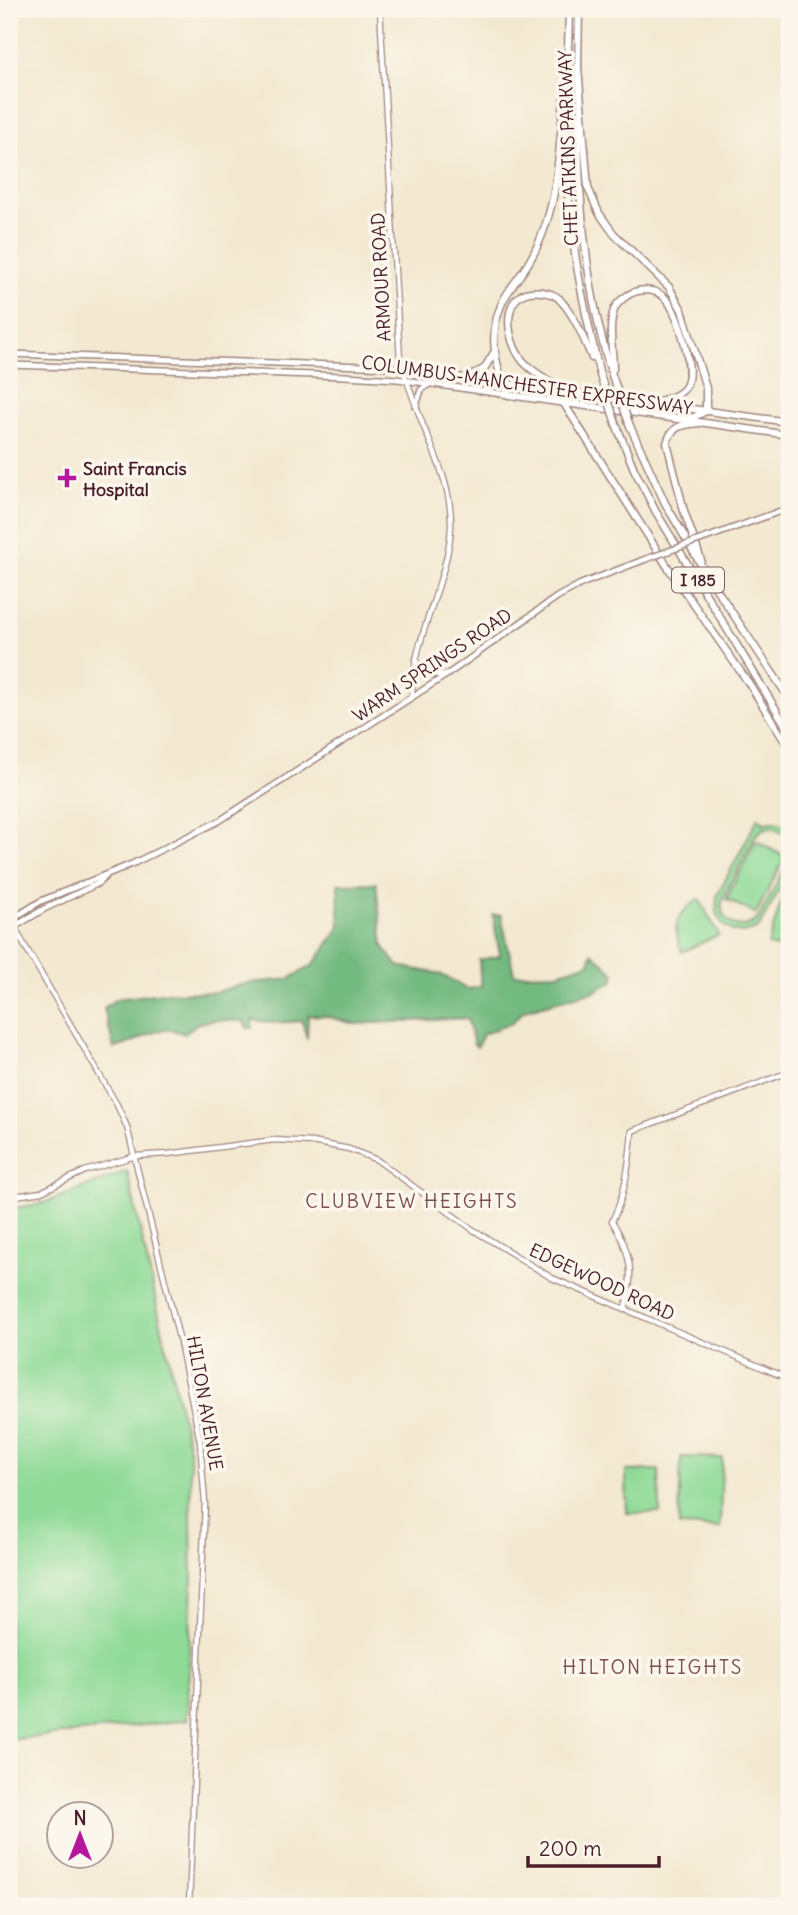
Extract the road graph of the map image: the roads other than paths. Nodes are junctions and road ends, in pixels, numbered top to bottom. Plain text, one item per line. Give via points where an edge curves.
1 (380, 9) edge
2 (569, 9) edge
3 (579, 9) edge
4 (569, 53) junction
5 (578, 67) junction
6 (494, 352) junction
7 (9, 355) edge
8 (9, 365) edge
9 (403, 368) junction
10 (600, 376) junction
11 (468, 377) junction
12 (613, 378) junction
13 (406, 380) junction
14 (502, 383) junction
15 (429, 384) junction
16 (567, 391) junction
17 (509, 395) junction
18 (563, 402) junction
19 (654, 403) junction
20 (416, 406) junction
21 (706, 411) junction
22 (673, 418) junction
23 (789, 422) edge
24 (700, 423) junction
25 (789, 435) edge
26 (789, 508) edge
27 (707, 575) junction
28 (416, 659) junction
29 (449, 674) junction
30 (412, 698) junction
31 (789, 698) edge
32 (789, 731) edge
33 (789, 748) edge
34 (106, 876) junction
35 (9, 911) edge
36 (10, 921) edge
37 (11, 929) edge
38 (789, 1072) edge
39 (135, 1156) junction
40 (9, 1197) edge
41 (625, 1310) junction
42 (789, 1379) edge
43 (189, 1906) edge

1 - 9 street, ARMOUR ROAD
2 - 4 highway, CHET ATKINS PARKWAY / I 185
3 - 5 highway, CHET ATKINS PARKWAY / I 185
4 - 6 highway via 553,201 534,253 496,319
4 - 10 highway, CHET ATKINS PARKWAY / I 185 via 567,174 572,232
5 - 12 highway, CHET ATKINS PARKWAY / I 185 via 586,253
5 - 21 highway via 588,188 599,214 669,287 682,310 706,388
6 - 11 highway via 484,369
6 - 14 highway
7 - 9 main road, COLUMBUS-MANCHESTER EXPRESSWAY
8 - 13 main road, COLUMBUS-MANCHESTER EXPRESSWAY
9 - 11 main road, COLUMBUS-MANCHESTER EXPRESSWAY
9 - 13 street, ARMOUR ROAD
10 - 16 highway via 560,299 536,291 525,294 510,310 514,349 534,371
10 - 32 highway, CHET ATKINS PARKWAY / I 185, bridge via 634,469 656,512
11 - 14 main road, COLUMBUS-MANCHESTER EXPRESSWAY
12 - 19 highway via 614,308 634,291 657,292 674,312 690,365 687,386
12 - 27 highway, CHET ATKINS PARKWAY / I 185, bridge via 665,503
13 - 15 main road, COLUMBUS-MANCHESTER EXPRESSWAY
13 - 20 street, ARMOUR ROAD
14 - 16 highway, COLUMBUS-MANCHESTER EXPRESSWAY
14 - 17 highway
15 - 17 main road, COLUMBUS-MANCHESTER EXPRESSWAY
15 - 20 main road via 421,390
16 - 19 highway, COLUMBUS-MANCHESTER EXPRESSWAY
17 - 18 highway, COLUMBUS-MANCHESTER EXPRESSWAY
18 - 22 highway, COLUMBUS-MANCHESTER EXPRESSWAY
18 - 33 highway
19 - 21 highway, COLUMBUS-MANCHESTER EXPRESSWAY
20 - 28 street, ARMOUR ROAD via 441,468 451,509 447,554
21 - 22 highway
21 - 23 highway, COLUMBUS-MANCHESTER EXPRESSWAY
22 - 24 highway, COLUMBUS-MANCHESTER EXPRESSWAY
24 - 25 highway, COLUMBUS-MANCHESTER EXPRESSWAY
24 - 27 highway via 676,427 667,443
26 - 29 main road, WARM SPRINGS ROAD, bridge via 581,584
27 - 31 highway, CHET ATKINS PARKWAY / I 185
28 - 29 street via 426,674
28 - 30 street, ARMOUR ROAD
29 - 30 main road, WARM SPRINGS ROAD
30 - 34 main road, WARM SPRINGS ROAD via 219,821
34 - 36 main road, WARM SPRINGS ROAD via 41,901
34 - 37 main road, WARM SPRINGS ROAD
35 - 36 street, HILTON AVENUE
36 - 37 street, HILTON AVENUE
37 - 39 street, HILTON AVENUE via 117,1105
38 - 41 street via 632,1130 612,1221 629,1257
39 - 40 street, EDGEWOOD ROAD via 85,1171 41,1192
39 - 41 street, EDGEWOOD ROAD via 274,1140 349,1149 377,1160 517,1258
39 - 43 street, HILTON AVENUE via 174,1311 204,1469
41 - 42 street, EDGEWOOD ROAD

